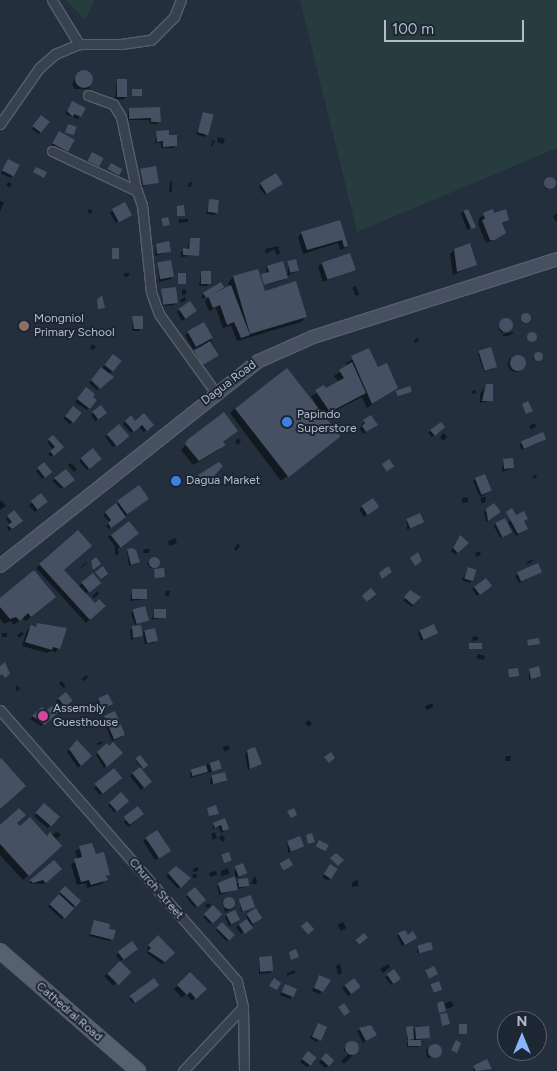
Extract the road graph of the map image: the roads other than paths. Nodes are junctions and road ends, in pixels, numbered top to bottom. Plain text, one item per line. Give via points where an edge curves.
1 (52, 0) edge
2 (181, 0) edge
3 (78, 44) junction
4 (88, 95) dead end
5 (0, 124) edge
6 (52, 151) dead end
7 (137, 191) junction
8 (557, 258) edge
9 (215, 392) junction
10 (0, 566) edge
11 (0, 710) edge
12 (0, 952) edge
13 (243, 1007) junction
14 (138, 1071) edge
15 (183, 1071) edge
16 (244, 1071) edge

1 - 3 street
2 - 3 street via 174,17 151,40
3 - 5 street via 55,54 39,68
4 - 7 street via 113,104 121,117
6 - 7 street
7 - 9 street via 142,205 151,292 159,314
8 - 9 street, Dagua Road via 313,337 259,361
9 - 10 street, Dagua Road
11 - 13 street, Church Street via 237,981
12 - 14 main road, Cathedral Road
13 - 15 street
13 - 16 street, Church Street

